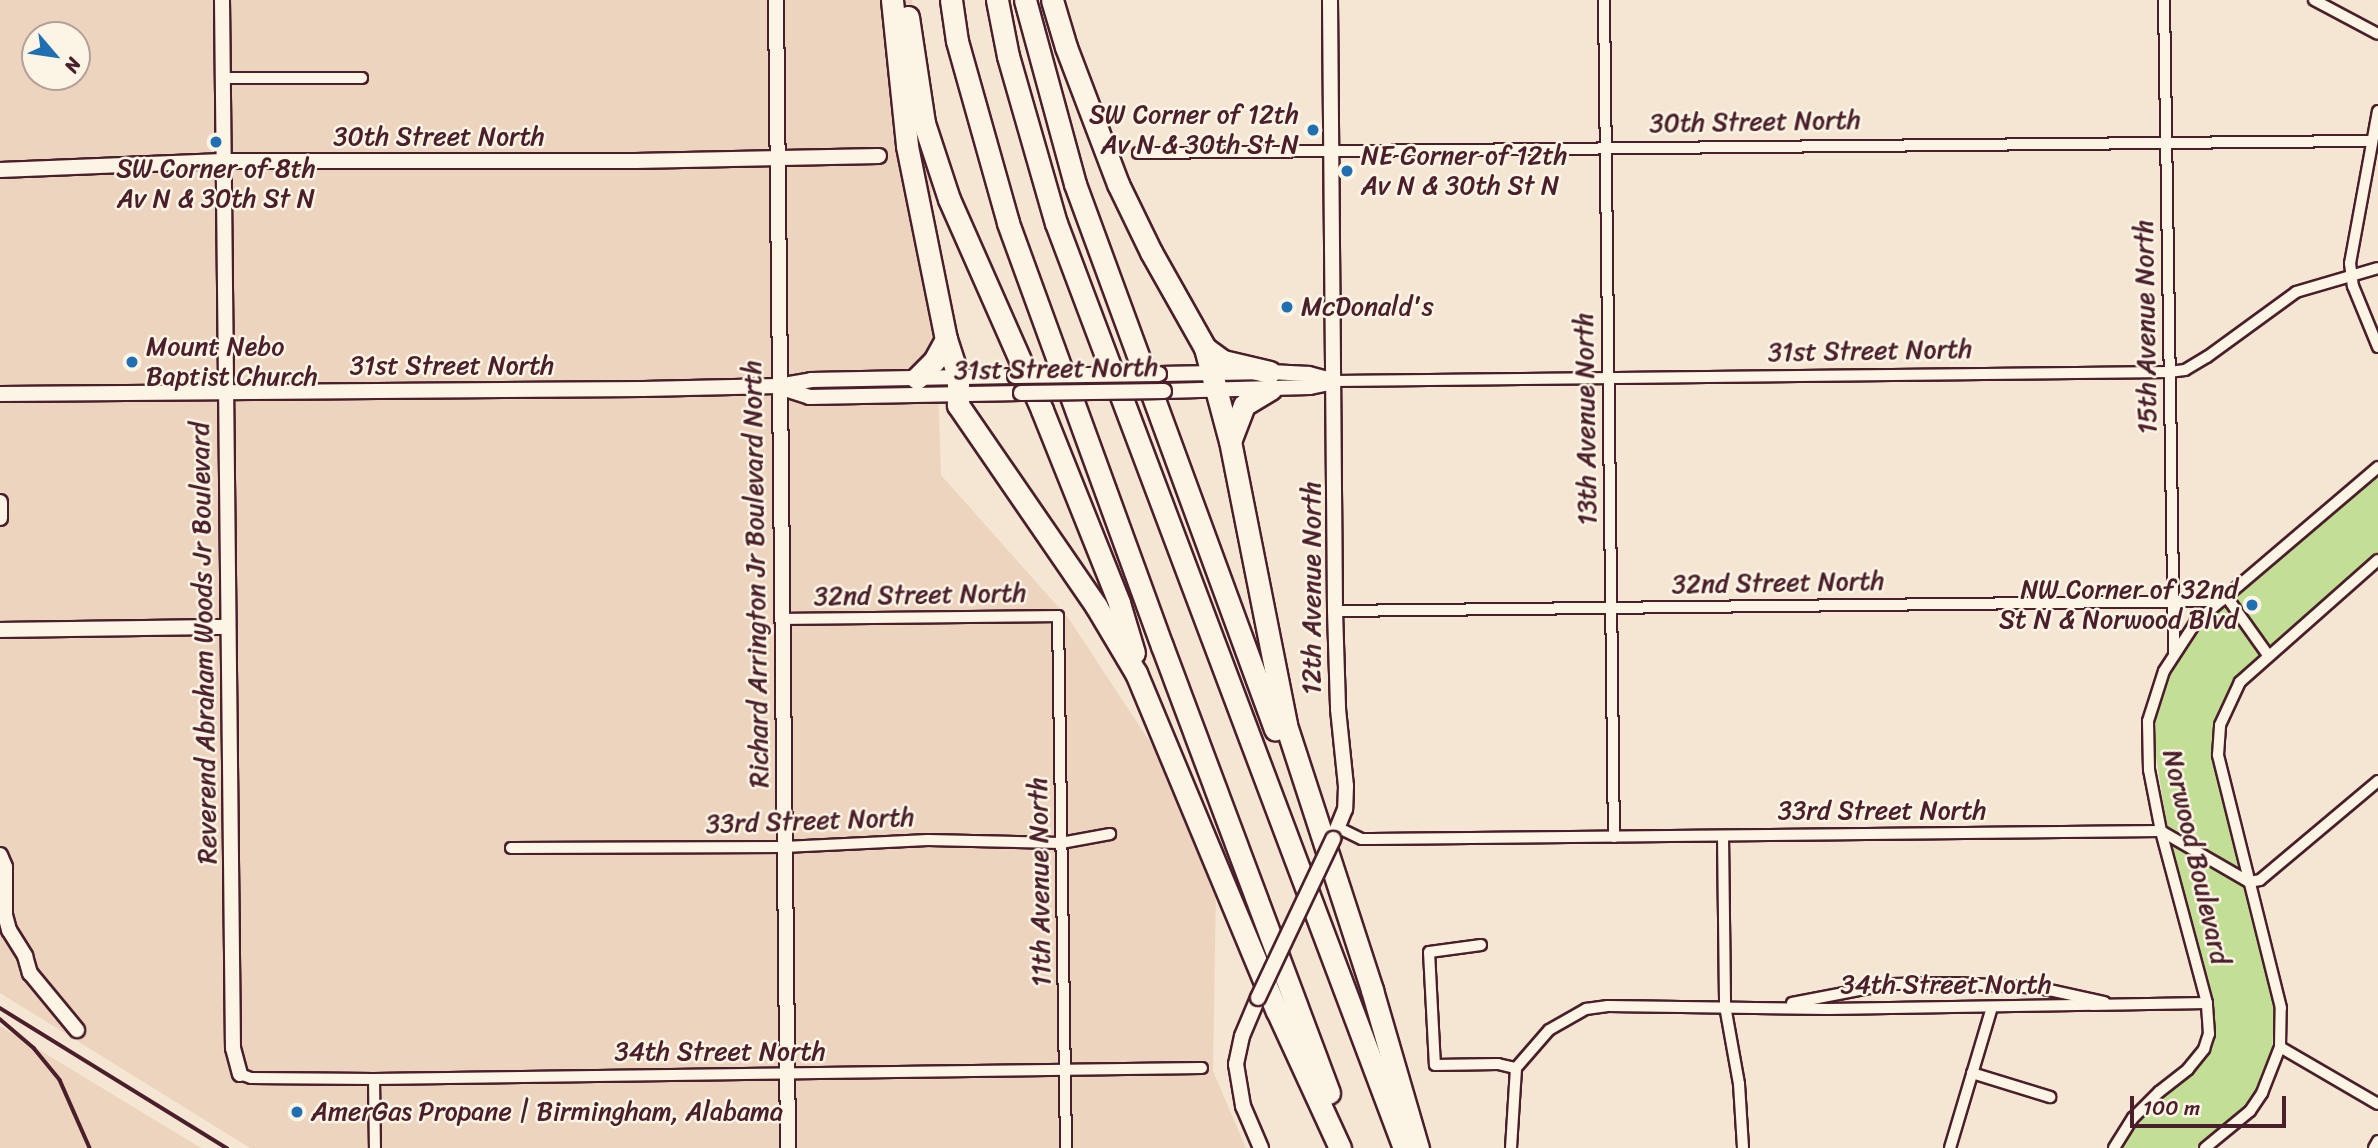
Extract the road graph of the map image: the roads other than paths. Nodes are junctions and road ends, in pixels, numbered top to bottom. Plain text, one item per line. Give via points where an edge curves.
1 (222, 0) edge
2 (776, 0) edge
3 (892, 0) edge
4 (907, 0) edge
5 (951, 0) edge
6 (997, 0) edge
7 (1025, 0) edge
8 (1052, 0) edge
9 (1330, 0) edge
10 (1604, 0) edge
11 (2164, 0) edge
12 (2314, 0) edge
13 (2378, 34) edge
14 (222, 78) junction
15 (362, 78) dead end
16 (2378, 110) edge
17 (2372, 141) junction
18 (2166, 143) junction
19 (1606, 149) junction
20 (1332, 151) junction
21 (1138, 153) dead end
22 (778, 156) junction
23 (879, 156) dead end
24 (223, 161) junction
25 (0, 170) edge
26 (2378, 268) edge
27 (2351, 275) junction
28 (946, 339) junction
29 (2378, 347) edge
30 (1205, 348) junction
31 (2169, 372) junction
32 (917, 378) junction
33 (1609, 378) junction
34 (1214, 381) junction
35 (1270, 381) junction
36 (1335, 381) junction
37 (778, 386) junction
38 (957, 386) junction
39 (225, 392) junction
40 (0, 394) edge
41 (1230, 441) junction
42 (2378, 467) edge
43 (0, 502) edge
44 (0, 518) edge
45 (2378, 561) edge
46 (2223, 598) junction
47 (2173, 600) junction
48 (1611, 607) junction
49 (1335, 611) junction
50 (1058, 616) joint
51 (782, 620) junction
52 (228, 627) junction
53 (0, 629) edge
54 (2174, 653) junction
55 (2268, 655) junction
56 (1148, 702) junction
57 (2378, 781) edge
58 (2161, 831) junction
59 (1111, 834) dead end
60 (1336, 834) junction
61 (1614, 836) junction
62 (1723, 836) junction
63 (1061, 843) junction
64 (783, 846) junction
65 (511, 848) dead end
66 (0, 855) edge
67 (2249, 882) junction
68 (1481, 945) dead end
69 (1365, 971) junction
70 (2207, 1003) junction
71 (2109, 1004) junction
72 (1725, 1006) junction
73 (1782, 1006) junction
74 (1992, 1007) junction
75 (77, 1030) dead end
76 (2280, 1047) junction
77 (1202, 1068) dead end
78 (1516, 1068) junction
79 (1066, 1069) junction
80 (787, 1073) junction
81 (1972, 1073) junction
82 (240, 1074) joint
83 (374, 1079) junction
84 (2050, 1097) dead end
85 (2378, 1104) edge
86 (2378, 1141) edge
87 (375, 1148) edge
88 (788, 1148) edge
89 (1066, 1148) edge
90 (1261, 1148) edge
91 (1340, 1148) edge
92 (1349, 1148) edge
93 (1404, 1148) edge
94 (1418, 1148) edge
95 (1511, 1148) edge
96 (1743, 1148) edge
97 (1950, 1148) edge
98 (2114, 1148) edge
99 (2205, 1148) edge
100 (2374, 1148) edge

1 - 14 street, Reverend Abraham Woods Jr Boulevard
2 - 22 street, Richard Arrington Jr Boulevard North
3 - 28 highway via 910,162
4 - 56 highway via 924,123 949,199 1042,410 1119,603
5 - 92 highway via 957,41 1008,223
6 - 93 highway via 1008,56 1056,223
7 - 69 highway via 1079,196
8 - 30 highway via 1096,128 1141,230
9 - 20 street, 12th Avenue North
10 - 19 street, 13th Avenue North
11 - 18 street, 15th Avenue North
12 - 13 street
14 - 15 street
14 - 24 street, Reverend Abraham Woods Jr Boulevard
16 - 17 street
17 - 18 street, 30th Street North
17 - 27 street
18 - 19 street, 30th Street North
18 - 31 street, 15th Avenue North
19 - 20 street, 30th Street North
19 - 33 street, 13th Avenue North
20 - 21 street, 30th Street North
20 - 36 street, 12th Avenue North
22 - 23 street, 30th Street North
22 - 24 street, 30th Street North via 635,161
22 - 37 street, Richard Arrington Jr Boulevard North
24 - 25 street, 30th Street North
24 - 39 street, Reverend Abraham Woods Jr Boulevard
26 - 27 street, 31st Street North
27 - 29 street
27 - 31 street, 31st Street North via 2296,292 2207,357 2185,370
28 - 32 highway
28 - 38 highway
30 - 34 highway
30 - 35 highway
31 - 33 street, 31st Street North
31 - 47 street, 15th Avenue North
32 - 37 street, 31st Street North via 811,380
32 - 38 street, 31st Street North
33 - 36 street, 31st Street North
33 - 48 street, 13th Avenue North
34 - 35 street, 31st Street North
34 - 38 street, 31st Street North, bridge via 1159,374 1015,376
34 - 38 street, 31st Street North, bridge via 1164,391 1021,393
34 - 41 highway
35 - 36 street, 31st Street North via 1309,374
35 - 41 highway via 1244,405
36 - 49 street, 12th Avenue North
37 - 38 street, 31st Street North via 809,397
37 - 39 street, 31st Street North
37 - 51 street, Richard Arrington Jr Boulevard North
38 - 56 highway via 958,405 1120,644
39 - 40 street, 31st Street North
39 - 52 street, Reverend Abraham Woods Jr Boulevard
41 - 69 highway via 1286,725
42 - 46 street, Norwood Boulevard
43 - 44 street
45 - 55 street, Norwood Boulevard
46 - 47 street, 32nd Street North
46 - 54 street, Norwood Boulevard via 2196,622
46 - 55 street
47 - 48 street, 32nd Street North
47 - 54 street, 15th Avenue North
48 - 49 street, 32nd Street North
48 - 61 street, 13th Avenue North
49 - 60 street, 12th Avenue North via 1337,700 1346,786 1345,809
50 - 51 street, 32nd Street North
50 - 63 street, 11th Avenue North
51 - 64 street, Richard Arrington Jr Boulevard North
52 - 53 street
52 - 82 street, Reverend Abraham Woods Jr Boulevard via 233,1048
54 - 58 street, Norwood Boulevard via 2148,722 2149,769
55 - 67 street, Norwood Boulevard via 2240,682 2220,726 2218,755
56 - 91 highway via 1277,1011
57 - 67 street via 2260,880
58 - 62 street, 33rd Street North
58 - 67 street
58 - 70 street, Norwood Boulevard
59 - 63 street, 33rd Street North
60 - 61 street, 33rd Street North via 1371,839
60 - 90 street, 12th Avenue North, bridge via 1242,1036 1236,1064 1243,1106
61 - 62 street, 33rd Street North
62 - 72 street
63 - 64 street, 33rd Street North via 928,840
63 - 79 street, 11th Avenue North
64 - 65 street, 33rd Street North
64 - 80 street, Richard Arrington Jr Boulevard North
66 - 75 street via 5,867 9,930 30,973
67 - 76 street, Norwood Boulevard via 2281,1008
68 - 78 street via 1429,952 1435,1065
69 - 94 highway
70 - 71 street, 34th Street North
70 - 98 street, Norwood Boulevard via 2210,1034 2204,1049 2133,1118
71 - 73 street, 34th Street North via 2040,988 1957,983 1880,986
71 - 74 street, 34th Street North
72 - 73 street, 34th Street North
72 - 78 street, 34th Street North via 1586,1009 1549,1030
72 - 96 street via 1739,1084
73 - 74 street, 34th Street North
74 - 81 street
76 - 85 street
76 - 99 street, Norwood Boulevard via 2250,1111
77 - 79 street, 34th Street North
78 - 95 street
79 - 80 street, 34th Street North
79 - 89 street, 11th Avenue North
80 - 83 street, 34th Street North
80 - 88 street, Richard Arrington Jr Boulevard North
81 - 84 street
81 - 97 street
82 - 83 street, 34th Street North via 251,1078
83 - 87 street
86 - 100 street

